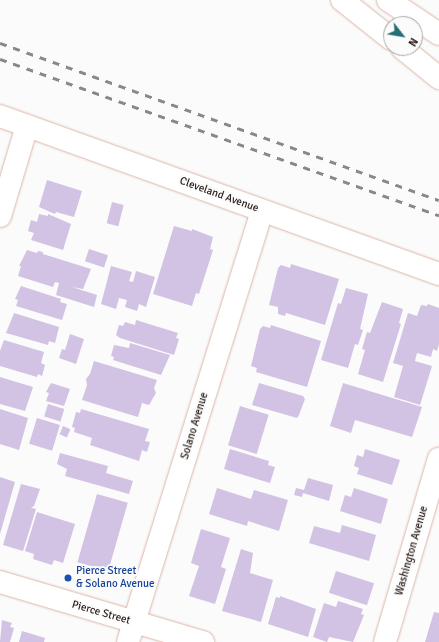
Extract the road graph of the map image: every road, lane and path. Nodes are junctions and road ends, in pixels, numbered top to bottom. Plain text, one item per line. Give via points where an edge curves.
1 (342, 0) edge
2 (388, 0) edge
3 (383, 33) edge
4 (439, 34) edge
5 (412, 56) edge
6 (439, 78) edge
7 (0, 116) edge
8 (27, 126) junction
9 (262, 211) junction
10 (0, 216) edge
11 (439, 274) edge
12 (439, 459) edge
13 (0, 582) edge
14 (131, 632) edge
15 (203, 642) edge
16 (385, 642) edge

1 - 3 main road
2 - 4 main road
5 - 6 main road
7 - 8 main road, Cleveland Avenue
8 - 9 main road, Cleveland Avenue
8 - 10 main road
9 - 11 main road, Cleveland Avenue
9 - 14 main road, Solano Avenue
12 - 16 main road, Washington Avenue
13 - 14 main road, Pierce Street
14 - 15 main road, Pierce Street

